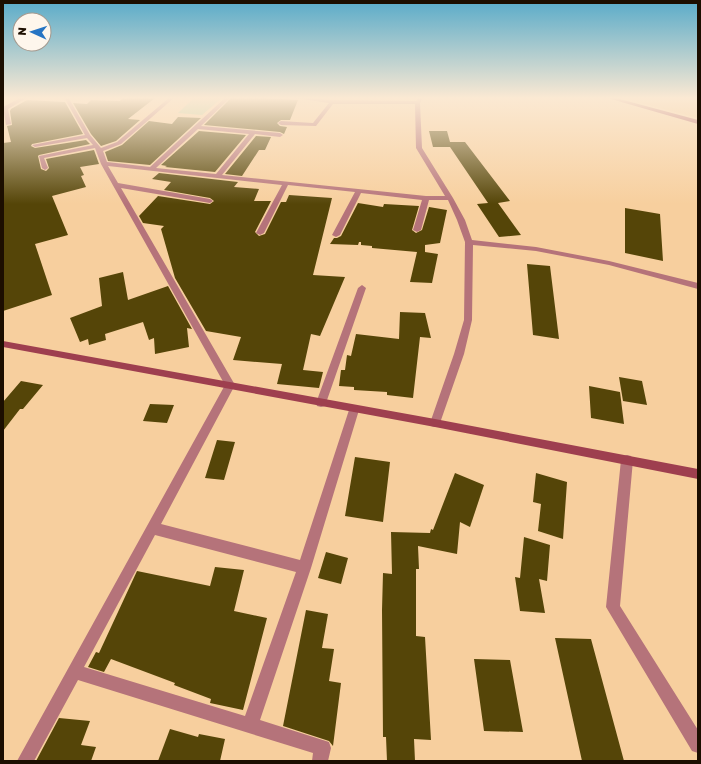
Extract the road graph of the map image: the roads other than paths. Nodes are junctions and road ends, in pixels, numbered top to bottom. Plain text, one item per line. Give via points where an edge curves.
1 (86, 133) edge
2 (131, 133) edge
3 (190, 133) edge
4 (250, 133) edge
5 (253, 133) junction
6 (418, 133) edge
7 (280, 135) dead end
8 (88, 136) junction
9 (35, 145) dead end
10 (98, 148) junction
11 (104, 164) junction
12 (45, 168) dead end
13 (151, 168) junction
14 (218, 176) junction
15 (286, 183) junction
16 (116, 185) junction
17 (359, 191) junction
18 (426, 198) junction
19 (450, 198) junction
20 (210, 201) dead end
21 (417, 230) dead end
22 (260, 233) dead end
23 (336, 235) dead end
24 (469, 242) junction
25 (698, 286) edge
26 (362, 288) dead end
27 (3, 344) edge
28 (230, 385) junction
29 (321, 403) junction
30 (354, 410) junction
31 (435, 423) junction
32 (627, 460) junction
33 (698, 474) edge
34 (153, 528) junction
35 (304, 568) junction
36 (74, 671) junction
37 (250, 726) junction
38 (698, 745) edge
39 (25, 761) edge
40 (320, 761) edge

1 - 8 street
2 - 10 street via 119,143
3 - 13 street
4 - 5 street
5 - 7 street
5 - 14 street
6 - 19 street via 419,148
8 - 9 street
8 - 10 street
10 - 11 street
10 - 12 street via 41,157
11 - 13 street
11 - 16 street
13 - 14 street
14 - 15 street
15 - 17 street
15 - 22 street
16 - 20 street
16 - 28 street
17 - 18 street
17 - 23 street
18 - 19 street
18 - 21 street
19 - 24 street
24 - 25 street via 536,248 609,263
24 - 31 street via 468,320
26 - 29 street
27 - 28 street
28 - 29 street
28 - 34 street
29 - 30 street
30 - 31 street
30 - 35 street
31 - 32 street
32 - 33 street
32 - 38 street via 613,608
34 - 35 street
34 - 36 street
35 - 37 street
36 - 37 street
36 - 39 street
37 - 40 street via 323,748

